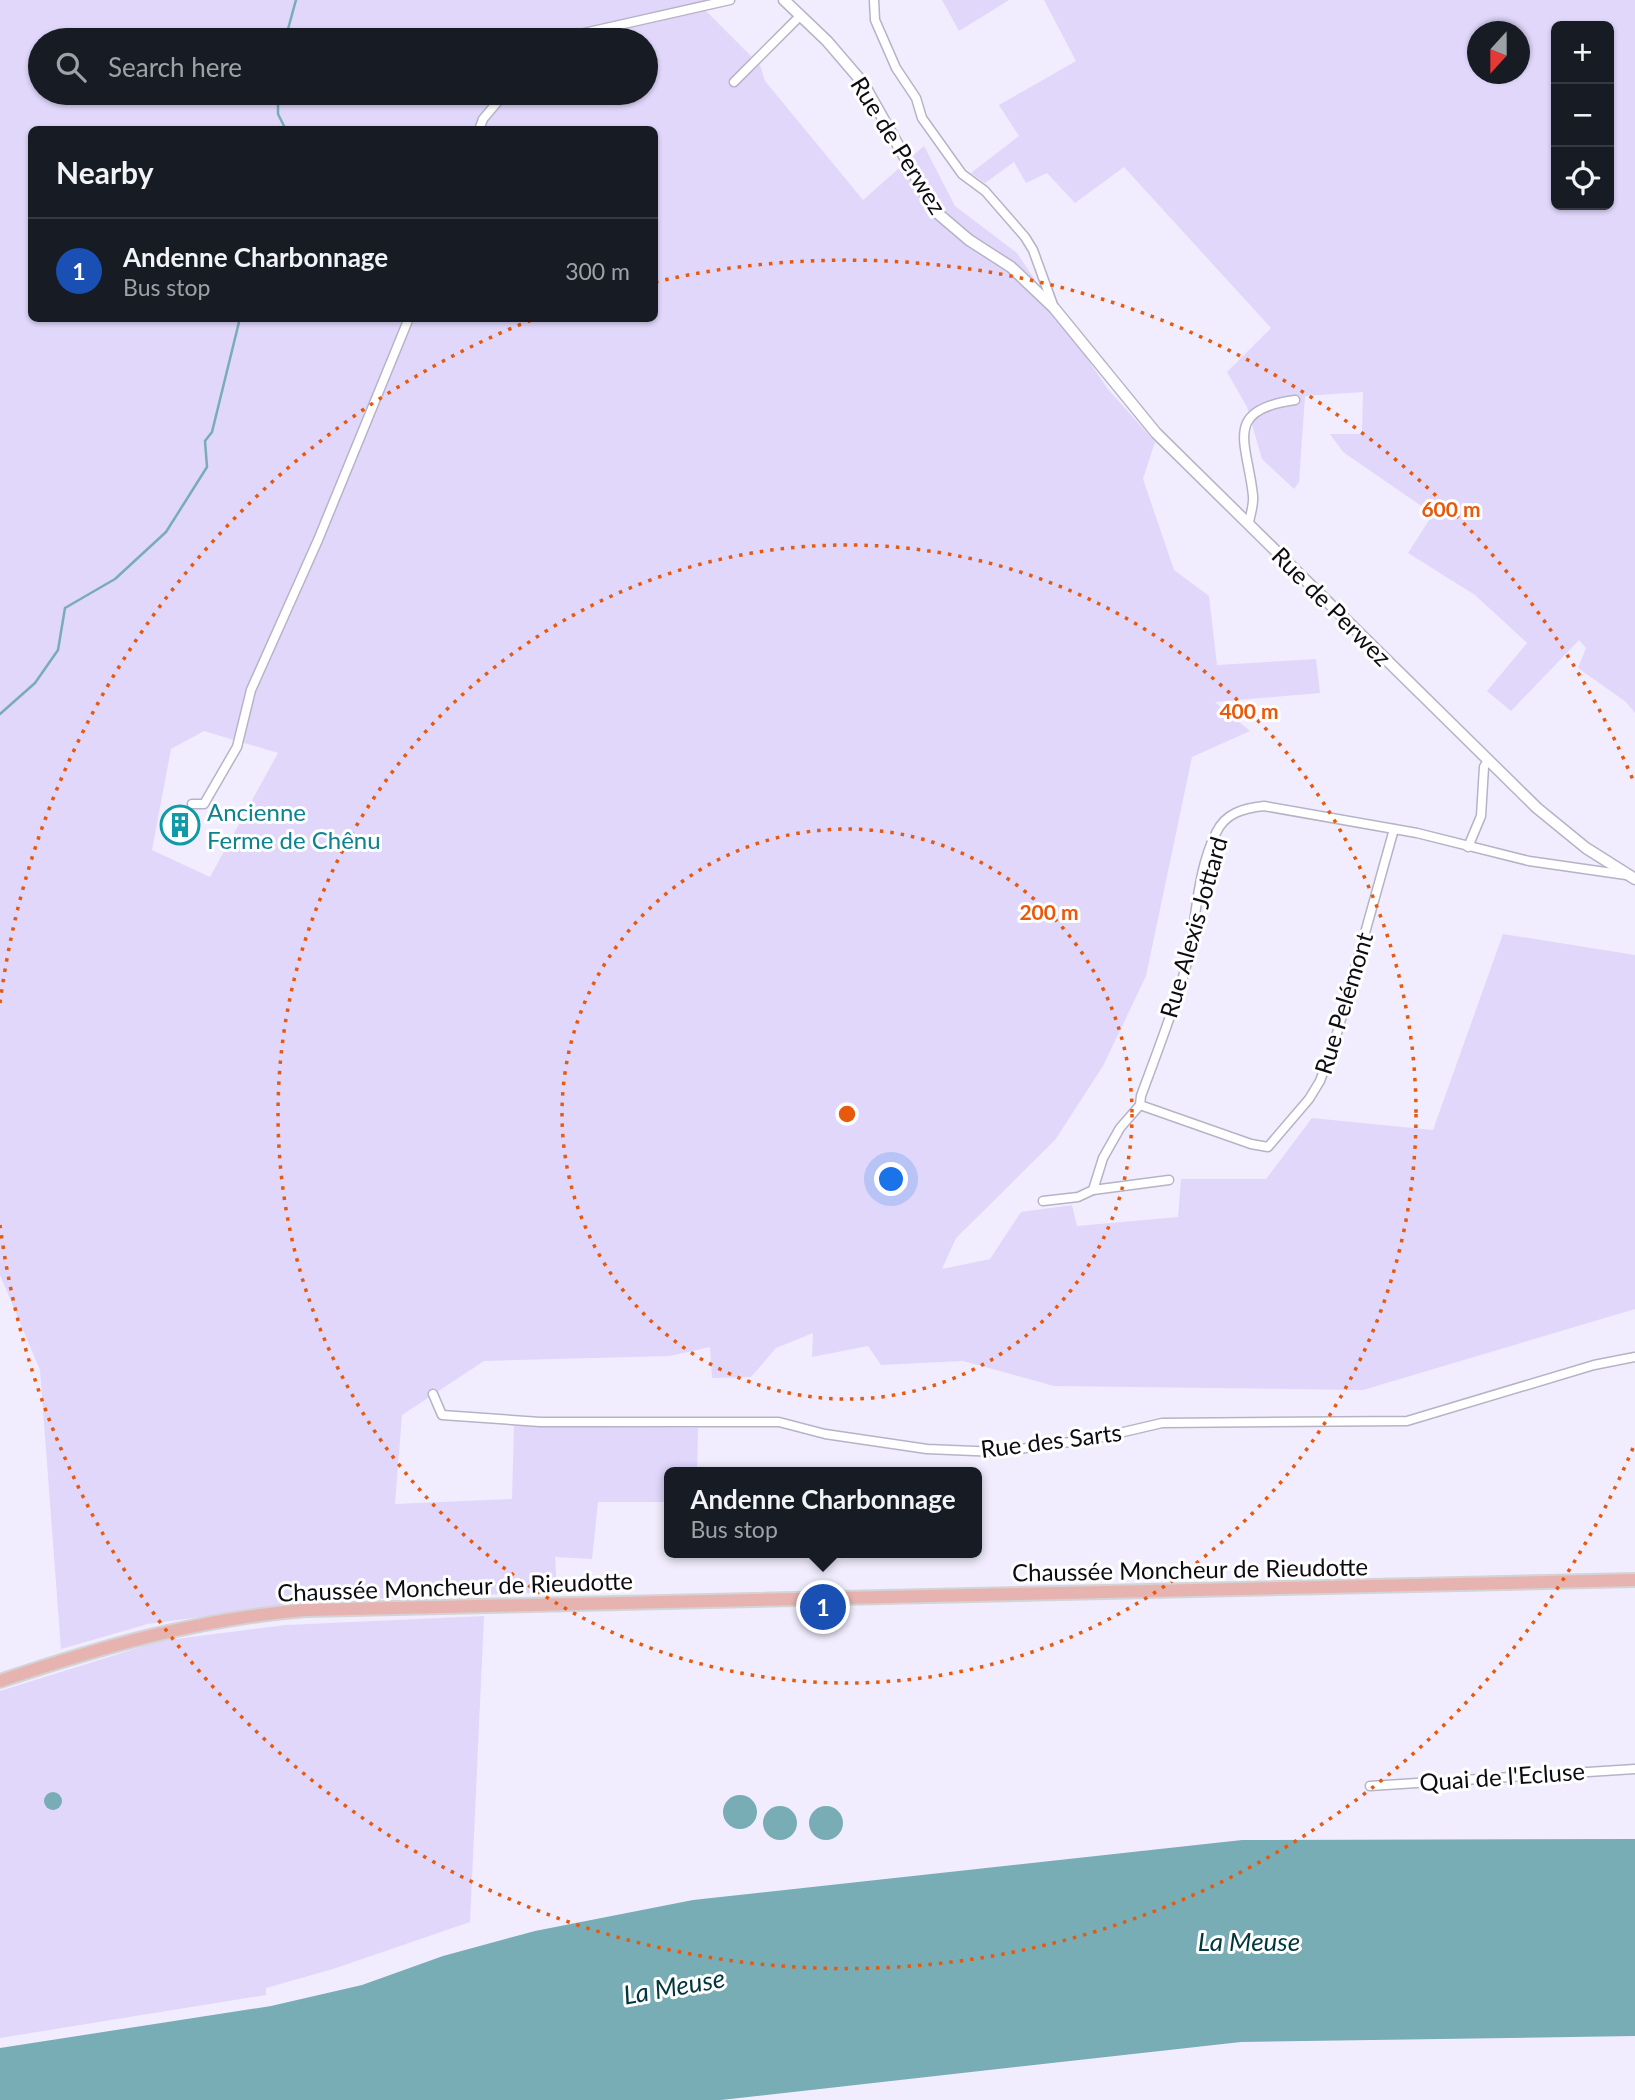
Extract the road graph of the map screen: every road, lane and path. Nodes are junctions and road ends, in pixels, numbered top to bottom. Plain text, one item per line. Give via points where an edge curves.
1 (730, 0) edge
2 (784, 0) edge
3 (872, 0) edge
4 (799, 17) junction
5 (606, 28) edge
6 (734, 82) dead end
7 (495, 105) edge
8 (480, 126) edge
9 (1054, 308) junction
10 (407, 322) edge
11 (1295, 400) dead end
12 (1249, 523) junction
13 (1488, 760) junction
14 (192, 804) dead end
15 (1394, 829) junction
16 (1468, 848) junction
17 (1630, 877) edge
18 (1140, 1105) junction
19 (1169, 1180) dead end
20 (1093, 1189) junction
21 (1043, 1201) dead end
22 (1635, 1357) edge
23 (433, 1394) dead end
24 (1635, 1580) edge
25 (0, 1681) edge
26 (1635, 1769) edge
27 (1370, 1786) dead end

1 - 5 street
2 - 4 street, Rue de Perwez
3 - 9 street, Rue de Perwez via 875,20 922,118 962,174 985,191 1025,237
4 - 6 street
4 - 9 street, Rue de Perwez via 863,83 935,211 1011,267
7 - 8 street
9 - 12 street, Rue de Perwez via 1156,433
10 - 14 street via 251,690 237,747 204,804
11 - 12 street via 1266,404 1250,418 1242,444 1253,499
12 - 13 street, Rue de Perwez
13 - 16 street via 1481,816
13 - 17 street, Rue de Perwez via 1537,808
15 - 16 street
15 - 18 street, Rue Alexis Jottard via 1264,806 1244,808 1230,816 1216,832 1202,878 1186,969
15 - 18 street, Rue Pelémont via 1336,1037 1320,1081 1287,1127 1268,1147
16 - 17 street
18 - 20 street, Rue Alexis Jottard via 1120,1128
19 - 20 street
20 - 21 street via 1078,1197
22 - 23 street, Rue des Sarts via 1407,1420 1162,1423 1098,1438 998,1452 927,1449 825,1434 779,1422 540,1422 442,1415
24 - 25 main road, Chaussée Moncheur de Rieudotte via 304,1609 187,1626 100,1647
26 - 27 street, Quai de l'Ecluse

